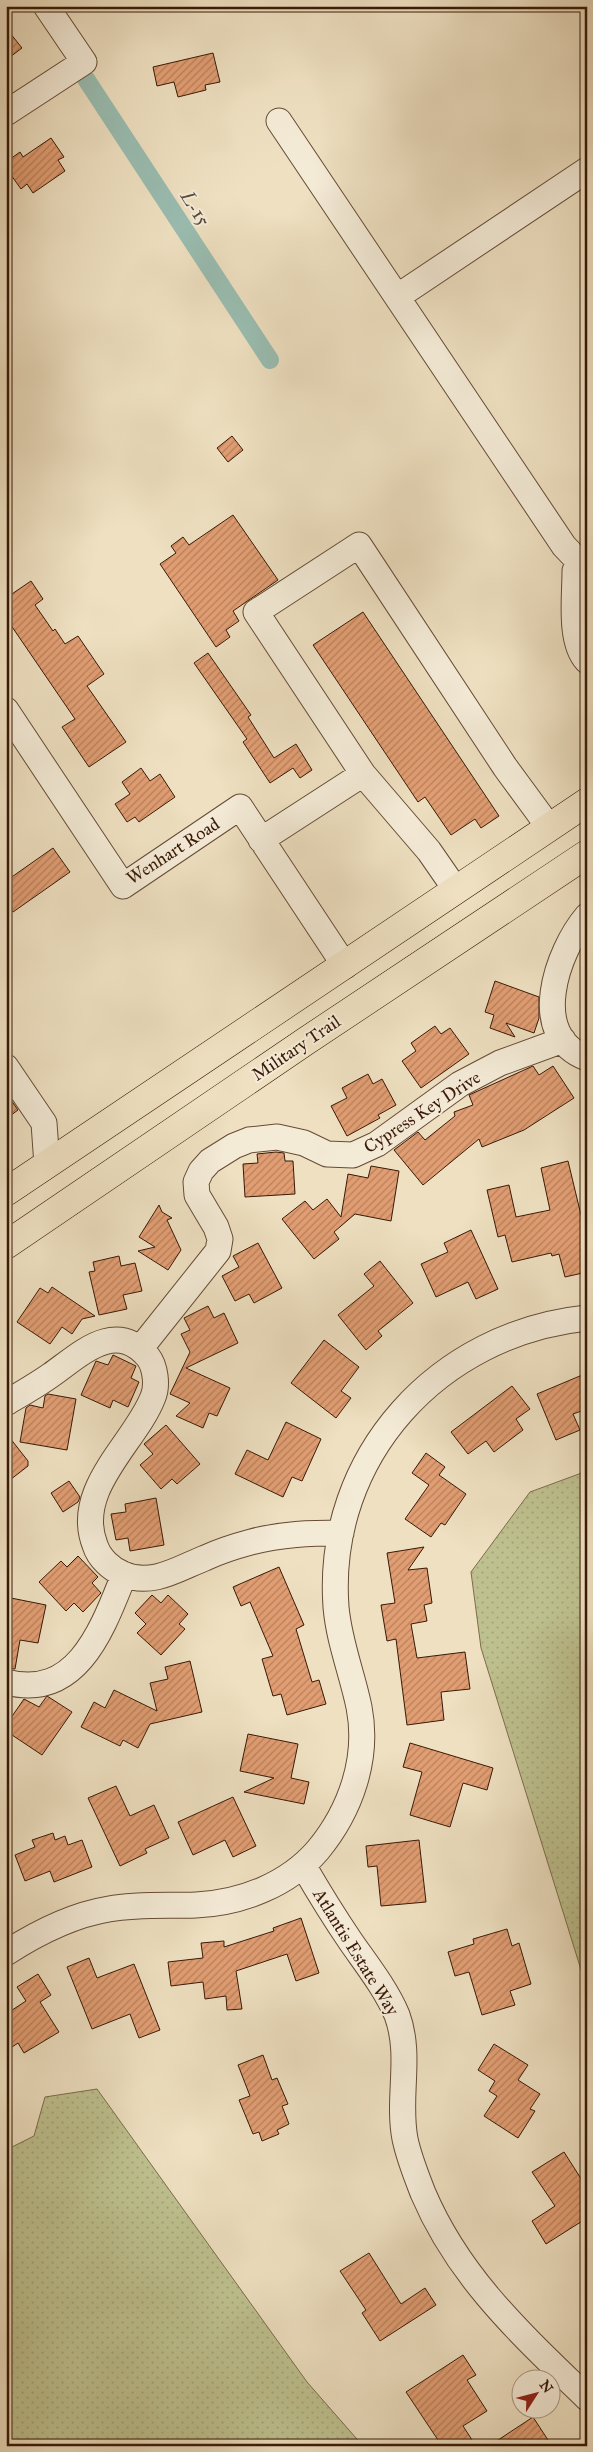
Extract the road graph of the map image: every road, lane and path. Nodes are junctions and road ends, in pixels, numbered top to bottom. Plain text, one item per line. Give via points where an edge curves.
1 (46, 6) edge
2 (6, 113) edge
3 (279, 121) dead end
4 (587, 170) edge
5 (397, 297) junction
6 (586, 566) edge
7 (581, 612) edge
8 (587, 661) edge
9 (6, 710) edge
10 (363, 774) junction
11 (587, 802) edge
12 (540, 833) junction
13 (262, 840) junction
14 (587, 854) edge
15 (456, 890) junction
16 (587, 916) edge
17 (346, 966) junction
18 (381, 991) junction
19 (563, 1040) junction
20 (587, 1058) edge
21 (6, 1067) edge
22 (161, 1139) junction
23 (48, 1165) junction
24 (6, 1192) edge
25 (6, 1245) edge
26 (587, 1318) edge
27 (140, 1349) junction
28 (6, 1403) edge
29 (341, 1533) junction
30 (124, 1575) junction
31 (6, 1682) edge
32 (303, 1865) junction
33 (6, 1953) edge
34 (587, 2398) edge

1 - 2 street via 84,62
3 - 5 street
4 - 5 street
5 - 6 street via 564,546
6 - 7 street via 575,572
7 - 8 street via 576,640 581,655
9 - 13 street, Wenhart Road via 123,886 240,808
10 - 12 street via 256,612 359,545 505,767
10 - 13 street
10 - 15 street via 429,850
11 - 12 main road
12 - 15 main road
12 - 18 main road via 514,871 381,963
13 - 17 street, Wenhart Road
14 - 18 main road, Military Trail
15 - 17 main road
16 - 19 street via 568,945 553,991 553,1016
17 - 22 main road via 345,979 334,1000 177,1107
17 - 23 main road
18 - 22 main road, Military Trail
19 - 20 street
19 - 27 street, Cypress Key Drive via 500,1063 460,1084 366,1151 340,1156 291,1139 263,1138 234,1146 210,1162 196,1182 197,1195 216,1227 220,1239 218,1251
21 - 23 street via 44,1124
22 - 25 main road, Military Trail
23 - 24 main road
26 - 29 street via 561,1321 513,1334 464,1359 420,1392 380,1440 362,1472
27 - 28 street via 116,1339 104,1341
27 - 30 street via 151,1361 156,1384 153,1397 100,1485 90,1524 92,1537 103,1560
29 - 30 street via 277,1536 227,1549 162,1576 137,1578
29 - 32 street via 336,1608 359,1708 360,1760 355,1785 345,1809 332,1832
30 - 31 street via 107,1616 78,1664 42,1684
32 - 33 street via 281,1881 233,1901 107,1909 49,1929
32 - 34 street, Atlantis Estate Way via 384,1990 397,2016 406,2059 402,2113 405,2139 413,2167 441,2230 470,2276 500,2312

